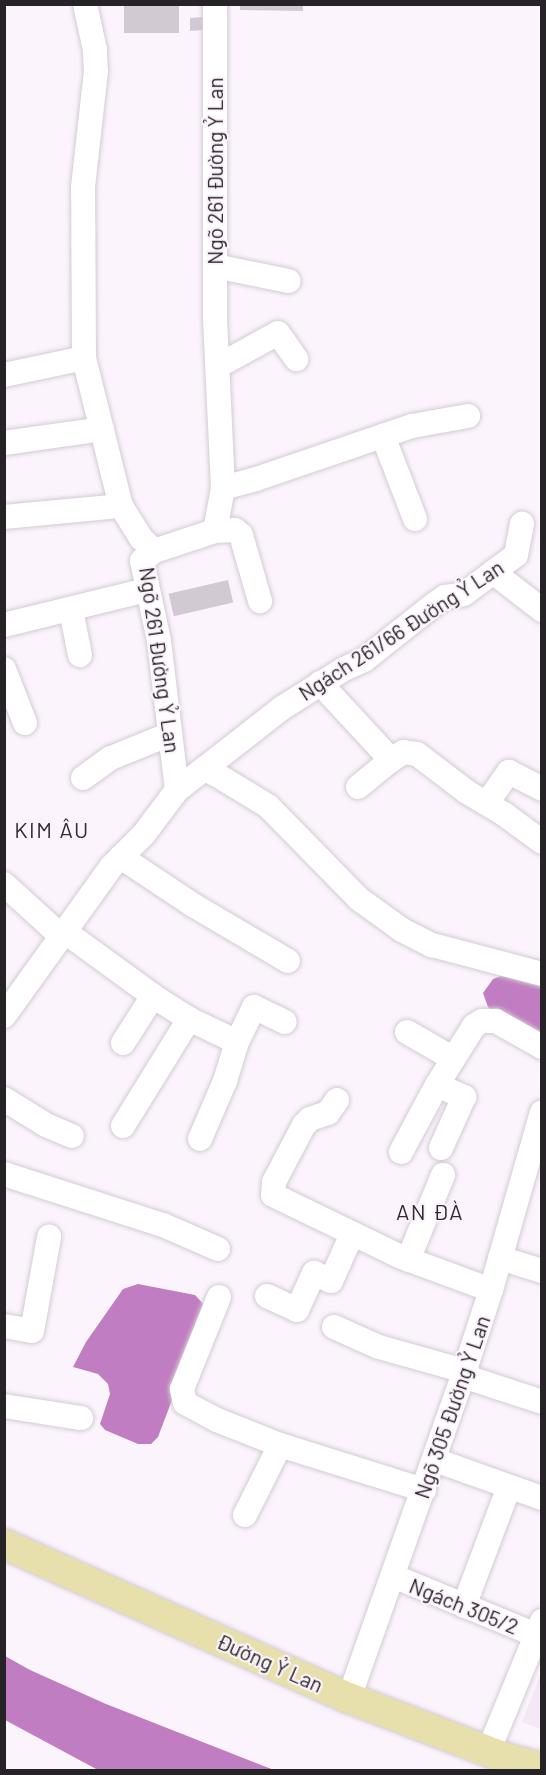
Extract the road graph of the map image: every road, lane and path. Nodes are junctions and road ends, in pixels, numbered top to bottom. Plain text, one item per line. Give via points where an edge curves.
1 (84, 4) edge
2 (215, 4) edge
3 (215, 266) junction
4 (288, 281) dead end
5 (84, 358) junction
6 (296, 359) dead end
7 (218, 366) junction
8 (4, 375) edge
9 (468, 416) dead end
10 (102, 429) junction
11 (383, 436) junction
12 (4, 443) edge
13 (223, 488) junction
14 (121, 506) junction
15 (4, 517) edge
16 (415, 519) dead end
17 (522, 524) dead end
18 (215, 531) junction
19 (154, 551) junction
20 (493, 572) junction
21 (147, 590) junction
22 (260, 601) dead end
23 (71, 610) junction
24 (542, 610) edge
25 (542, 620) edge
26 (4, 625) edge
27 (80, 655) dead end
28 (4, 669) edge
29 (320, 684) junction
30 (25, 723) dead end
31 (170, 735) junction
32 (391, 760) junction
33 (204, 769) junction
34 (83, 778) dead end
35 (358, 787) dead end
36 (542, 789) edge
37 (177, 790) junction
38 (487, 803) junction
39 (542, 842) edge
40 (121, 857) junction
41 (4, 884) edge
42 (62, 934) junction
43 (288, 961) dead end
44 (542, 974) edge
45 (153, 996) junction
46 (8, 1003) edge
47 (189, 1019) junction
48 (285, 1022) dead end
49 (407, 1032) dead end
50 (237, 1042) junction
51 (123, 1043) dead end
52 (542, 1047) edge
53 (452, 1058) junction
54 (437, 1084) junction
55 (4, 1099) edge
56 (337, 1100) dead end
57 (542, 1112) edge
58 (123, 1126) dead end
59 (72, 1136) dead end
60 (200, 1139) dead end
61 (441, 1148) dead end
62 (401, 1152) dead end
63 (4, 1174) edge
64 (443, 1175) dead end
65 (352, 1234) junction
66 (50, 1237) dead end
67 (218, 1249) dead end
68 (500, 1258) junction
69 (408, 1260) junction
70 (542, 1271) edge
71 (491, 1290) junction
72 (267, 1296) dead end
73 (219, 1297) dead end
74 (4, 1326) edge
75 (334, 1327) dead end
76 (464, 1374) junction
77 (542, 1402) edge
78 (4, 1406) edge
79 (81, 1418) dead end
80 (280, 1445) junction
81 (435, 1460) junction
82 (509, 1487) junction
83 (424, 1491) junction
84 (542, 1498) edge
85 (245, 1515) dead end
86 (4, 1544) edge
87 (393, 1576) junction
88 (464, 1606) junction
89 (539, 1628) edge
90 (349, 1698) junction
91 (498, 1760) edge
92 (542, 1768) edge

1 - 5 street via 96,72 83,187
2 - 3 street, Ngõ 261 Đường Ỷ Lan
3 - 4 street
3 - 7 street, Ngõ 261 Đường Ỷ Lan
5 - 8 street
5 - 10 street
6 - 7 street via 278,333
7 - 13 street, Ngõ 261 Đường Ỷ Lan
9 - 11 street via 412,426
10 - 12 street
10 - 14 street
11 - 13 street
11 - 16 street
13 - 18 street, Ngõ 261 Đường Ỷ Lan
14 - 15 street
14 - 19 street
17 - 20 street, Ngách 261/66 Đường Ỷ Lan via 516,555
18 - 19 street, Ngõ 261 Đường Ỷ Lan
18 - 22 street via 235,530 241,535
19 - 21 street, Ngõ 261 Đường Ỷ Lan via 142,561
20 - 24 street
20 - 29 street, Ngách 261/66 Đường Ỷ Lan via 464,594 445,597 364,660
21 - 23 street
21 - 31 street, Ngõ 261 Đường Ỷ Lan via 159,641
23 - 26 street
23 - 27 street
24 - 25 street via 537,617
28 - 30 street
29 - 32 street
29 - 33 street, Ngách 261/66 Đường Ỷ Lan via 258,725
31 - 34 street via 111,758
31 - 37 street, Ngõ 261 Đường Ỷ Lan
32 - 35 street
32 - 38 street via 404,752 417,754
33 - 37 street, Ngách 261/66 Đường Ỷ Lan
33 - 44 street via 268,806 359,899 402,930 432,945
36 - 38 street via 509,772
37 - 40 street
38 - 39 street
40 - 42 street
40 - 43 street
41 - 42 street
42 - 45 street
42 - 46 street
45 - 47 street
45 - 51 street
47 - 50 street
47 - 58 street
48 - 50 street via 254,1007
49 - 53 street
50 - 60 street
52 - 53 street via 489,1019 474,1026
53 - 54 street
54 - 61 street via 464,1097
54 - 62 street
55 - 59 street
56 - 65 street via 328,1113 304,1125 272,1189 277,1198
57 - 68 street, Ngõ 305 Đường Ỷ Lan
63 - 67 street via 163,1226
64 - 69 street
65 - 69 street
65 - 72 street via 331,1281 314,1274 297,1310
66 - 74 street via 32,1331
68 - 70 street
68 - 71 street, Ngõ 305 Đường Ỷ Lan
69 - 71 street
71 - 76 street, Ngõ 305 Đường Ỷ Lan
73 - 80 street via 182,1396 190,1407
75 - 76 street via 379,1347
76 - 77 street
76 - 81 street, Ngõ 305 Đường Ỷ Lan
78 - 79 street
80 - 83 street
80 - 85 street
81 - 82 street
81 - 83 street, Ngõ 305 Đường Ỷ Lan
82 - 84 street
82 - 88 street
83 - 87 street, Ngõ 305 Đường Ỷ Lan
86 - 90 main road, Đường Ỷ Lan
87 - 88 street, Ngách 305/2
87 - 90 street, Ngõ 305 Đường Ỷ Lan
88 - 89 street, Ngách 305/2
89 - 91 street
90 - 91 main road, Đường Ỷ Lan
91 - 92 main road, Đường Ỷ Lan

